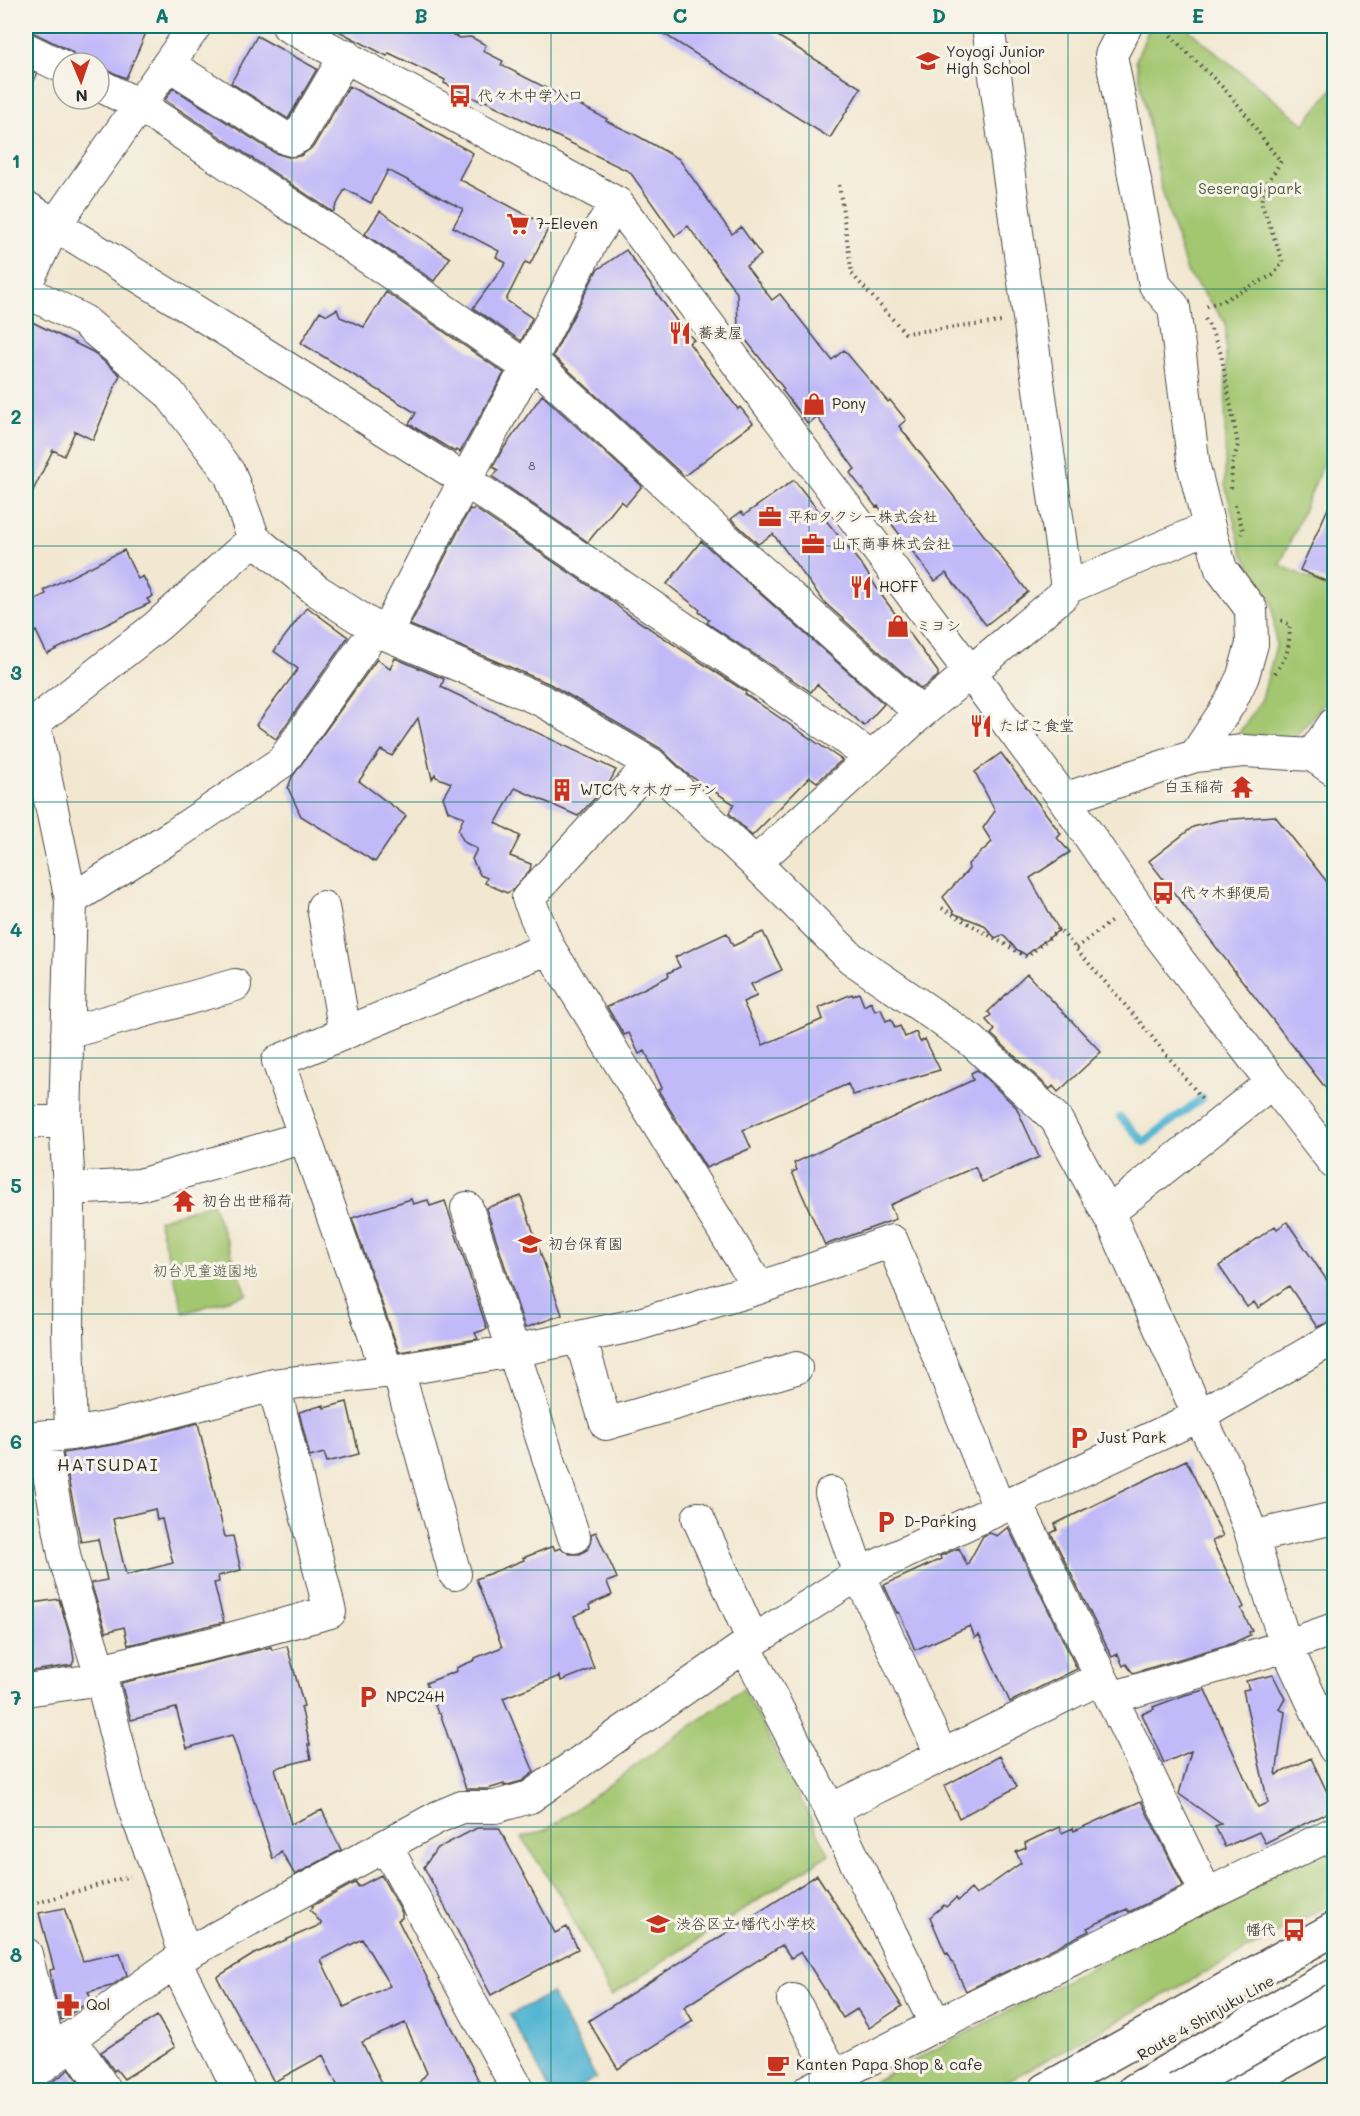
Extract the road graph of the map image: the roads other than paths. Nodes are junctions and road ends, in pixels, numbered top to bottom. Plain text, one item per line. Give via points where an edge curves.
1 (195, 26) edge
2 (288, 26) edge
3 (988, 26) edge
4 (1126, 26) edge
5 (26, 49) edge
6 (346, 55) junction
7 (51, 61) edge
8 (168, 64) junction
9 (111, 91) edge
10 (139, 105) junction
11 (617, 203) junction
12 (26, 207) edge
13 (54, 226) junction
14 (26, 284) edge
15 (26, 291) edge
16 (529, 363) junction
17 (465, 480) junction
18 (1209, 527) junction
19 (254, 539) junction
20 (1067, 588) junction
21 (383, 633) junction
22 (970, 672) junction
23 (921, 713) junction
24 (30, 724) edge
25 (1335, 724) edge
26 (1195, 756) junction
27 (871, 758) junction
28 (1323, 763) edge
29 (651, 764) junction
30 (1064, 800) junction
31 (755, 863) junction
32 (71, 900) junction
33 (323, 907) dead end
34 (549, 948) junction
35 (235, 985) dead end
36 (67, 1033) junction
37 (345, 1033) junction
38 (1272, 1082) junction
39 (65, 1120) junction
40 (26, 1123) edge
41 (305, 1137) junction
42 (1335, 1162) edge
43 (69, 1189) junction
44 (467, 1208) dead end
45 (1108, 1213) junction
46 (759, 1288) junction
47 (580, 1337) junction
48 (1335, 1338) edge
49 (513, 1351) junction
50 (796, 1368) dead end
51 (393, 1370) junction
52 (274, 1385) junction
53 (1199, 1416) junction
54 (46, 1436) edge
55 (831, 1493) dead end
56 (1008, 1505) junction
57 (698, 1518) dead end
58 (1335, 1518) edge
59 (574, 1537) dead end
60 (1252, 1537) junction
61 (455, 1574) dead end
62 (859, 1574) junction
63 (1335, 1629) edge
64 (749, 1643) junction
65 (1286, 1646) junction
66 (100, 1675) junction
67 (1106, 1688) junction
68 (26, 1689) edge
69 (1335, 1748) edge
70 (941, 1754) junction
71 (830, 1810) junction
72 (1335, 1833) edge
73 (386, 1846) junction
74 (1206, 1893) junction
75 (1335, 1929) edge
76 (1335, 1945) edge
77 (26, 1954) edge
78 (182, 1958) junction
79 (1335, 1975) edge
80 (793, 2000) dead end
81 (1335, 2000) edge
82 (936, 2025) junction
83 (1335, 2033) edge
84 (46, 2038) edge
85 (1335, 2052) edge
86 (26, 2078) edge
87 (820, 2086) edge
88 (105, 2091) edge
89 (239, 2091) edge
90 (518, 2091) edge
91 (1046, 2091) edge
92 (1078, 2091) edge
93 (1135, 2091) edge
94 (1177, 2091) edge
95 (1234, 2091) edge
96 (1269, 2091) edge

1 - 8 street
2 - 6 street
3 - 20 street
4 - 18 street via 1111,55 1155,285 1174,307 1194,467
5 - 7 street
6 - 8 street via 298,137 292,140
6 - 11 street
8 - 10 street
9 - 10 street
10 - 13 street
10 - 16 street
11 - 16 street via 594,237
11 - 22 street
12 - 13 street
13 - 14 street
13 - 17 street
15 - 19 street via 84,321 169,393 230,474
16 - 17 street
16 - 23 street
17 - 21 street
17 - 27 street
18 - 20 street
18 - 26 street via 1221,569 1251,609 1252,644 1230,703
19 - 21 street via 316,590
19 - 24 street via 157,626
20 - 22 street
21 - 29 street via 543,701
21 - 32 street via 371,636 282,762
22 - 23 street
22 - 30 street
23 - 27 street
24 - 32 street
25 - 28 street
26 - 28 street via 1244,751
26 - 30 street
27 - 31 street
29 - 31 street
29 - 34 street via 528,898
30 - 38 street via 1135,903
31 - 45 street via 851,958 972,1041 1056,1119
32 - 36 street
33 - 37 street
34 - 37 street
34 - 46 street
35 - 36 street
36 - 39 street
37 - 41 street via 278,1061
38 - 42 street
38 - 45 street
39 - 40 street
39 - 43 street
41 - 43 street via 139,1185
41 - 51 street
43 - 54 street via 68,1331
44 - 49 street
45 - 53 street
46 - 47 street via 636,1325
46 - 56 street via 892,1241
47 - 49 street
47 - 50 street via 606,1424
48 - 53 street
49 - 51 street
49 - 59 street
51 - 52 street
51 - 61 street
52 - 54 street via 112,1427
52 - 66 street via 330,1612
53 - 56 street
53 - 60 street via 1226,1468
54 - 66 street via 65,1559
55 - 62 street
56 - 62 street
56 - 67 street
57 - 64 street
58 - 60 street
60 - 65 street
62 - 64 street
62 - 70 street
63 - 65 street
64 - 71 street
64 - 73 street via 530,1797 495,1808 462,1807
65 - 67 street
65 - 69 street
66 - 68 street
66 - 78 street via 136,1814 181,1942
67 - 70 street
67 - 74 street
70 - 71 street
71 - 82 street
72 - 74 street
73 - 78 street
73 - 90 street
74 - 82 street
75 - 91 highway
76 - 92 highway, Route 4 Shinjuku Line
77 - 84 street
78 - 84 street
78 - 89 street
79 - 93 highway
80 - 87 street
81 - 94 highway, bridge
82 - 87 street
83 - 95 highway
84 - 86 street via 55,2057
84 - 88 street
85 - 96 highway

